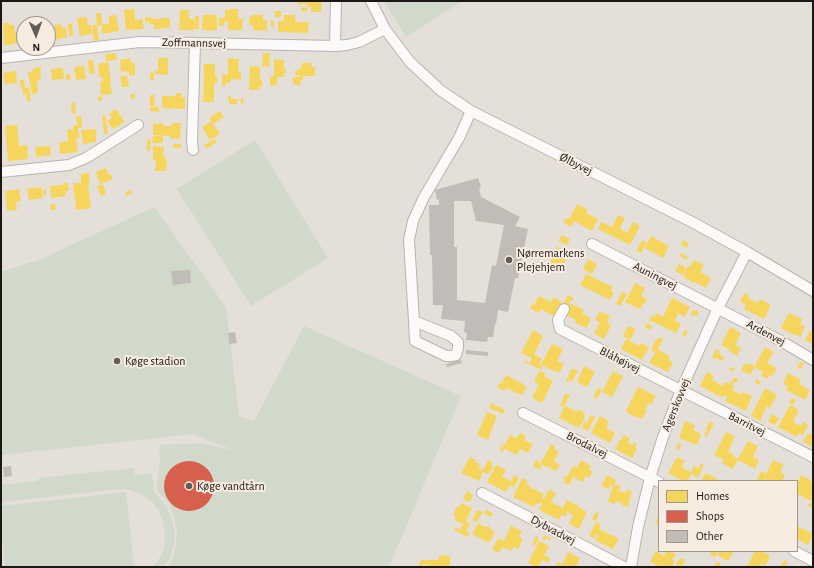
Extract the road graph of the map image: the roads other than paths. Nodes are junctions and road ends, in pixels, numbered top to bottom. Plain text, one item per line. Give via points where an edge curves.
1 (336, 1) edge
2 (370, 1) edge
3 (385, 29) junction
4 (195, 43) junction
5 (334, 46) junction
6 (1, 58) edge
7 (471, 111) junction
8 (138, 125) dead end
9 (193, 150) dead end
10 (1, 172) edge
11 (592, 244) dead end
12 (747, 252) junction
13 (813, 292) edge
14 (718, 308) junction
15 (564, 309) dead end
16 (414, 321) junction
17 (813, 360) edge
18 (681, 390) junction
19 (523, 413) dead end
20 (813, 457) edge
21 (655, 480) edge
22 (482, 493) dead end
23 (796, 552) edge
24 (813, 561) edge
25 (624, 567) edge
26 (631, 567) edge

1 - 5 street
2 - 3 street, Ølbyvej
3 - 5 street, Zoffmannsvej via 359,42
3 - 7 street, Ølbyvej via 410,62 440,90
4 - 5 street, Zoffmannsvej
4 - 6 street, Zoffmannsvej via 140,42
4 - 9 street
7 - 12 street, Ølbyvej
7 - 16 street via 413,221 409,240
8 - 10 street via 86,158 69,165
11 - 14 street, Auningvej
12 - 13 street, Ølbyvej
12 - 14 street, Agerskovvej
14 - 17 street, Ardenvej
14 - 18 street, Agerskovvej
15 - 18 street, Blåhøjvej via 558,320 560,329
16 - 16 street via 451,336 458,342 456,355 446,356 415,341
18 - 20 street, Barritvej
18 - 21 street, Agerskovvej via 663,437
19 - 21 street, Brodalvej
21 - 26 street, Agerskovvej via 638,527
22 - 25 street, Dybvadvej
23 - 24 street

